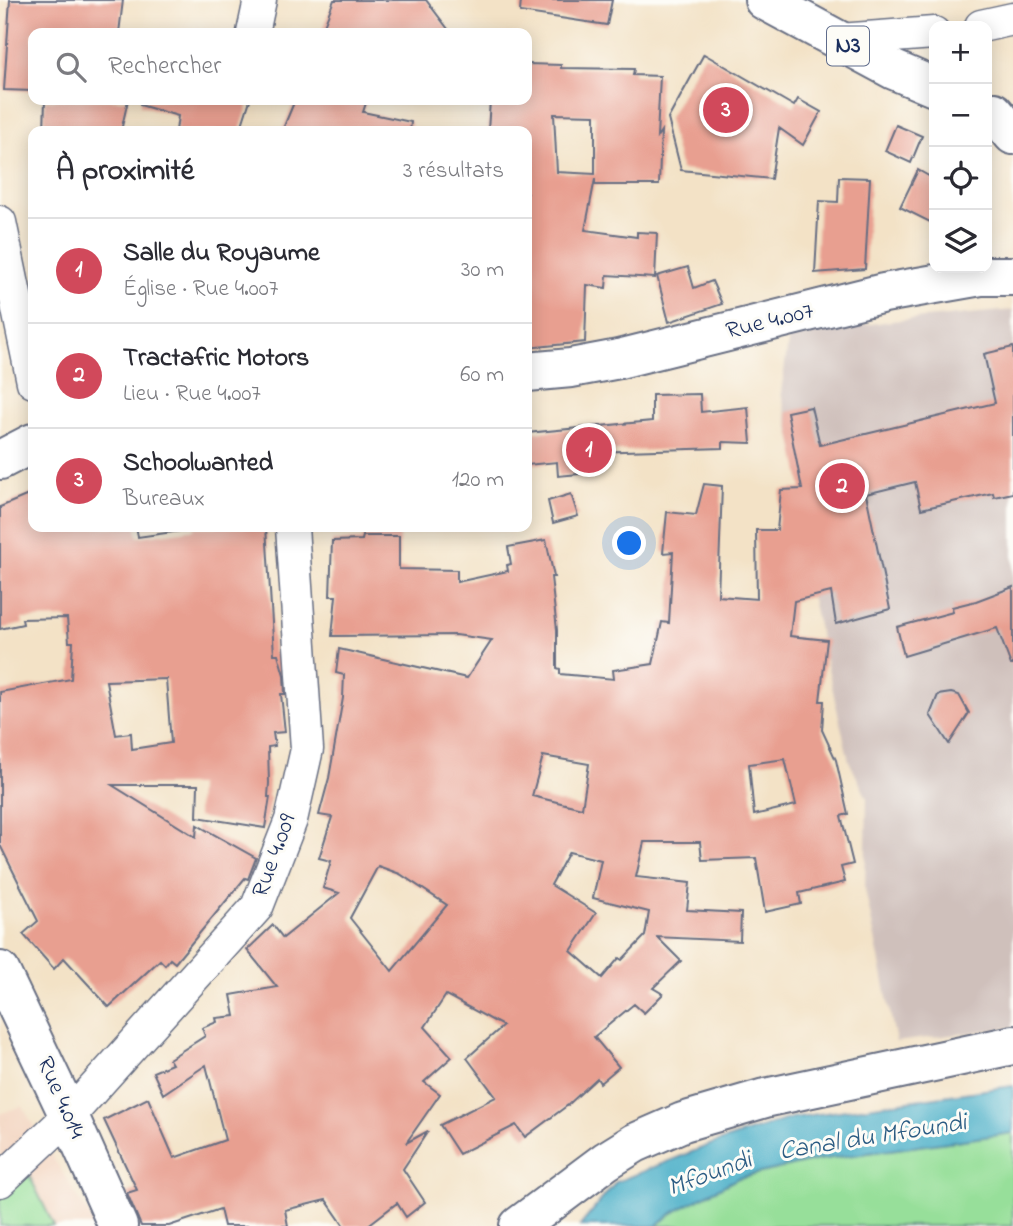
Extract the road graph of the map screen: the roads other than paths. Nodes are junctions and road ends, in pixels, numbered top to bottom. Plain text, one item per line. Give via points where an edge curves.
1 (260, 0) edge
2 (764, 0) edge
3 (1013, 19) edge
4 (992, 24) edge
5 (254, 28) edge
6 (929, 33) edge
7 (839, 40) junction
8 (929, 85) edge
9 (0, 222) edge
10 (1013, 248) edge
11 (997, 276) edge
12 (28, 358) edge
13 (532, 372) edge
14 (28, 446) edge
15 (0, 460) edge
16 (292, 532) edge
17 (0, 971) edge
18 (1013, 1045) edge
19 (69, 1116) junction
20 (0, 1181) edge
21 (118, 1226) edge
22 (519, 1226) edge

1 - 5 street
2 - 7 main road, N3
3 - 4 street
6 - 7 street
7 - 8 main road, N3
9 - 12 street
10 - 11 main road
11 - 13 main road, Rue 4.007 via 884,293 620,359
14 - 15 main road
16 - 19 street, Rue 4.009 via 307,749 290,820 257,907
17 - 19 main road, Rue 4.014
18 - 22 main road via 765,1098 683,1122 606,1161
19 - 20 street, Rue 4.009
19 - 21 main road, Rue 4.014

